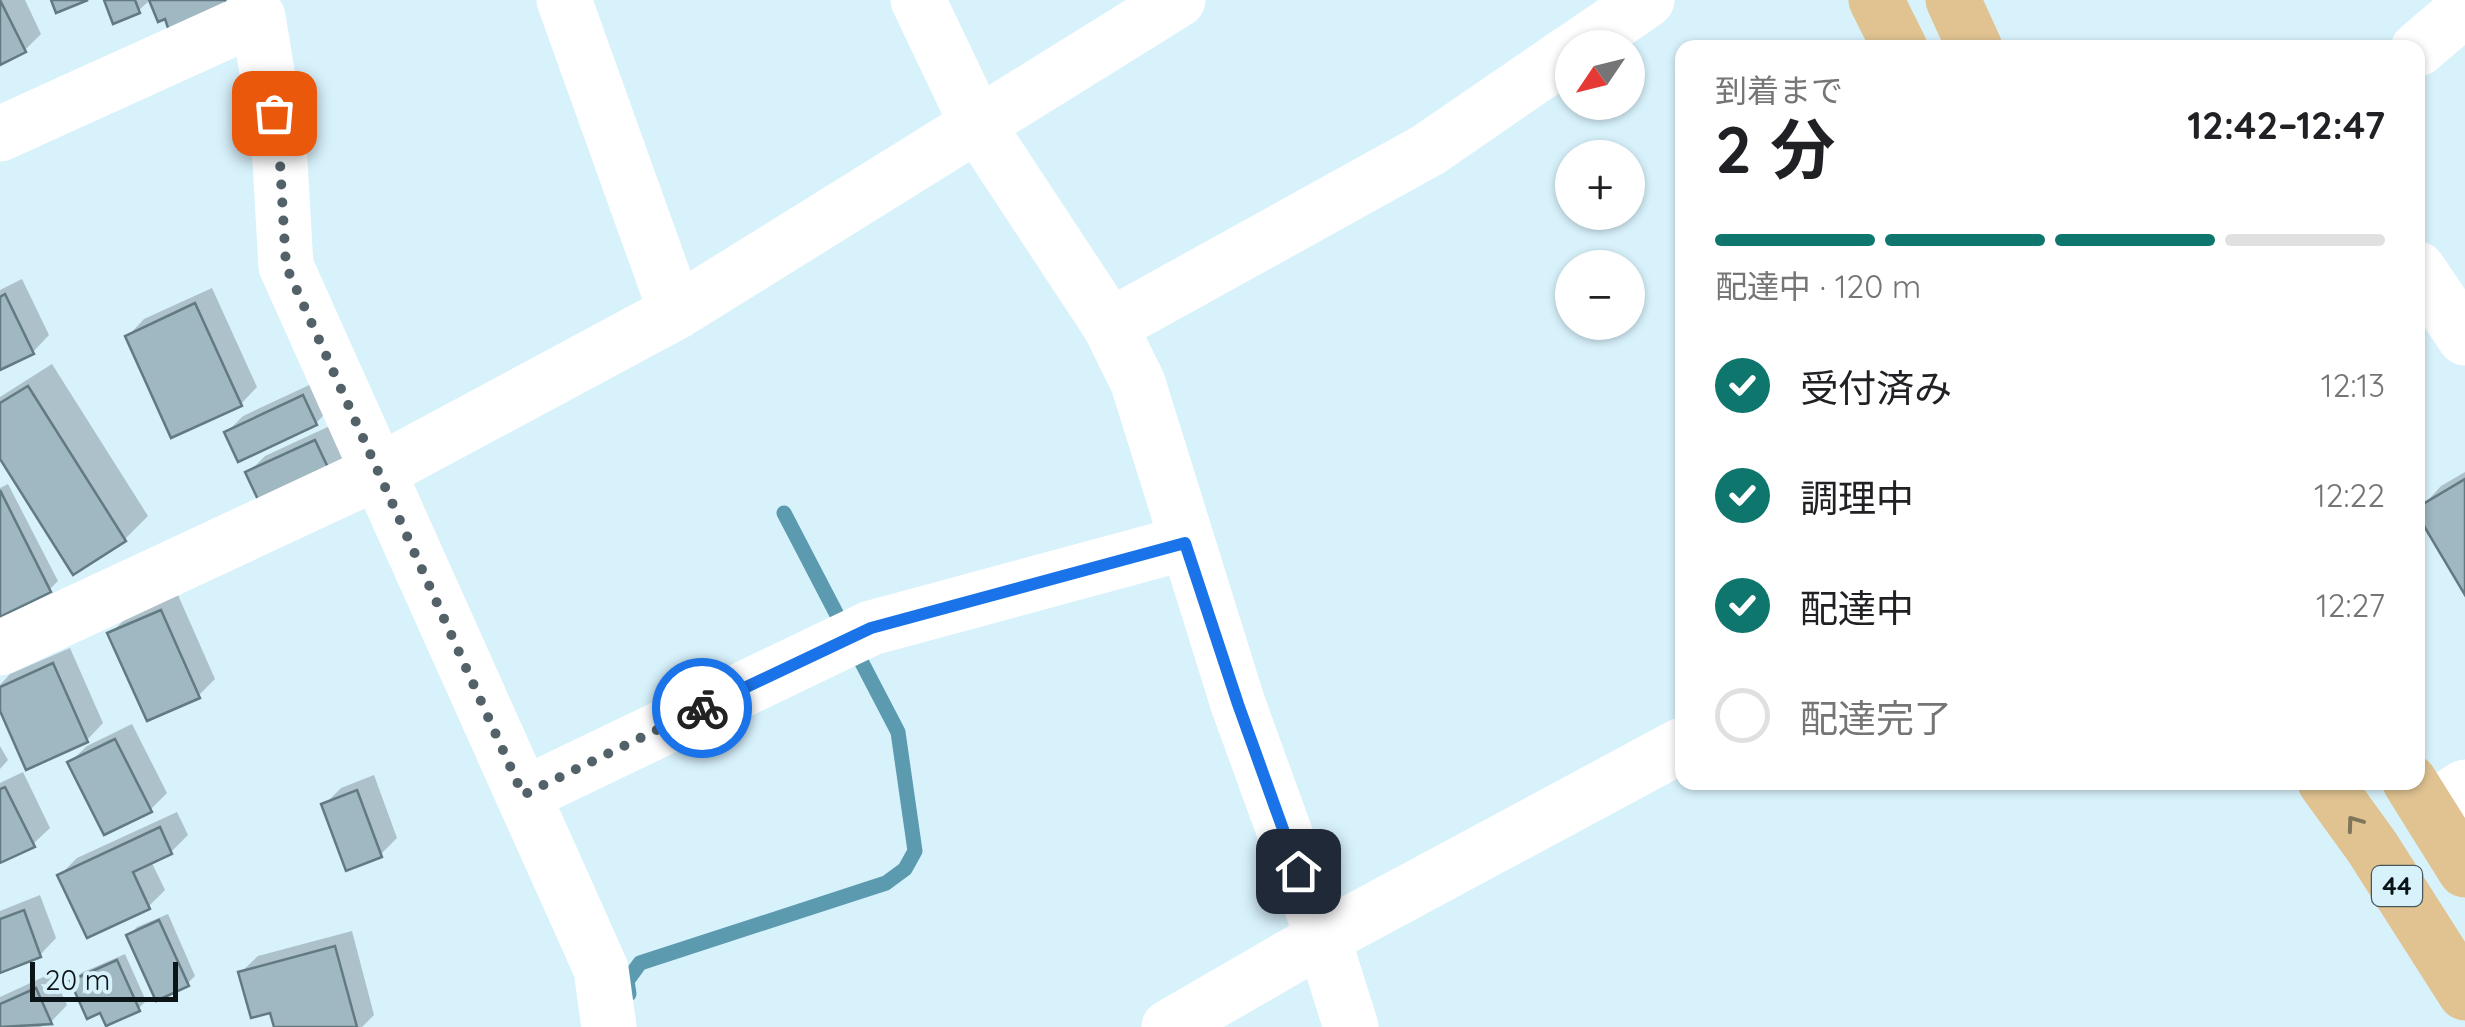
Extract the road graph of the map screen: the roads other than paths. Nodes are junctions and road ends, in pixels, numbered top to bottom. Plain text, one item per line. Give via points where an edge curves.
1 (564, 0) edge
2 (918, 0) edge
3 (1178, 0) edge
4 (1646, 0) edge
5 (1876, 0) edge
6 (1953, 0) edge
7 (259, 8) edge
8 (2465, 9) edge
9 (1603, 30) edge
10 (1896, 40) edge
11 (1971, 40) edge
12 (2425, 43) edge
13 (1555, 63) edge
14 (977, 124) junction
15 (0, 134) edge
16 (2425, 279) edge
17 (676, 312) junction
18 (1110, 326) junction
19 (2465, 338) edge
20 (378, 472) junction
21 (1185, 543) junction
22 (0, 648) edge
23 (1675, 749) edge
24 (2331, 790) edge
25 (2435, 793) edge
26 (523, 795) junction
27 (2465, 870) edge
28 (1323, 938) junction
29 (2465, 992) edge
30 (610, 1027) edge
31 (1170, 1027) edge
32 (1351, 1027) edge

1 - 17 street
2 - 14 street
3 - 14 street
4 - 9 street
5 - 10 main road
6 - 11 main road
7 - 15 street
7 - 20 street via 279,145 286,266
8 - 12 street
13 - 18 street via 1428,150
14 - 17 street
14 - 18 street
16 - 19 street
17 - 20 street
18 - 21 street via 1138,384
20 - 22 street
20 - 26 street
21 - 26 street via 849,638
21 - 28 street
23 - 28 street
29 -> 24 main road, 44
25 - 27 main road, 44
26 - 30 street via 600,969
28 - 31 street
28 - 32 street

